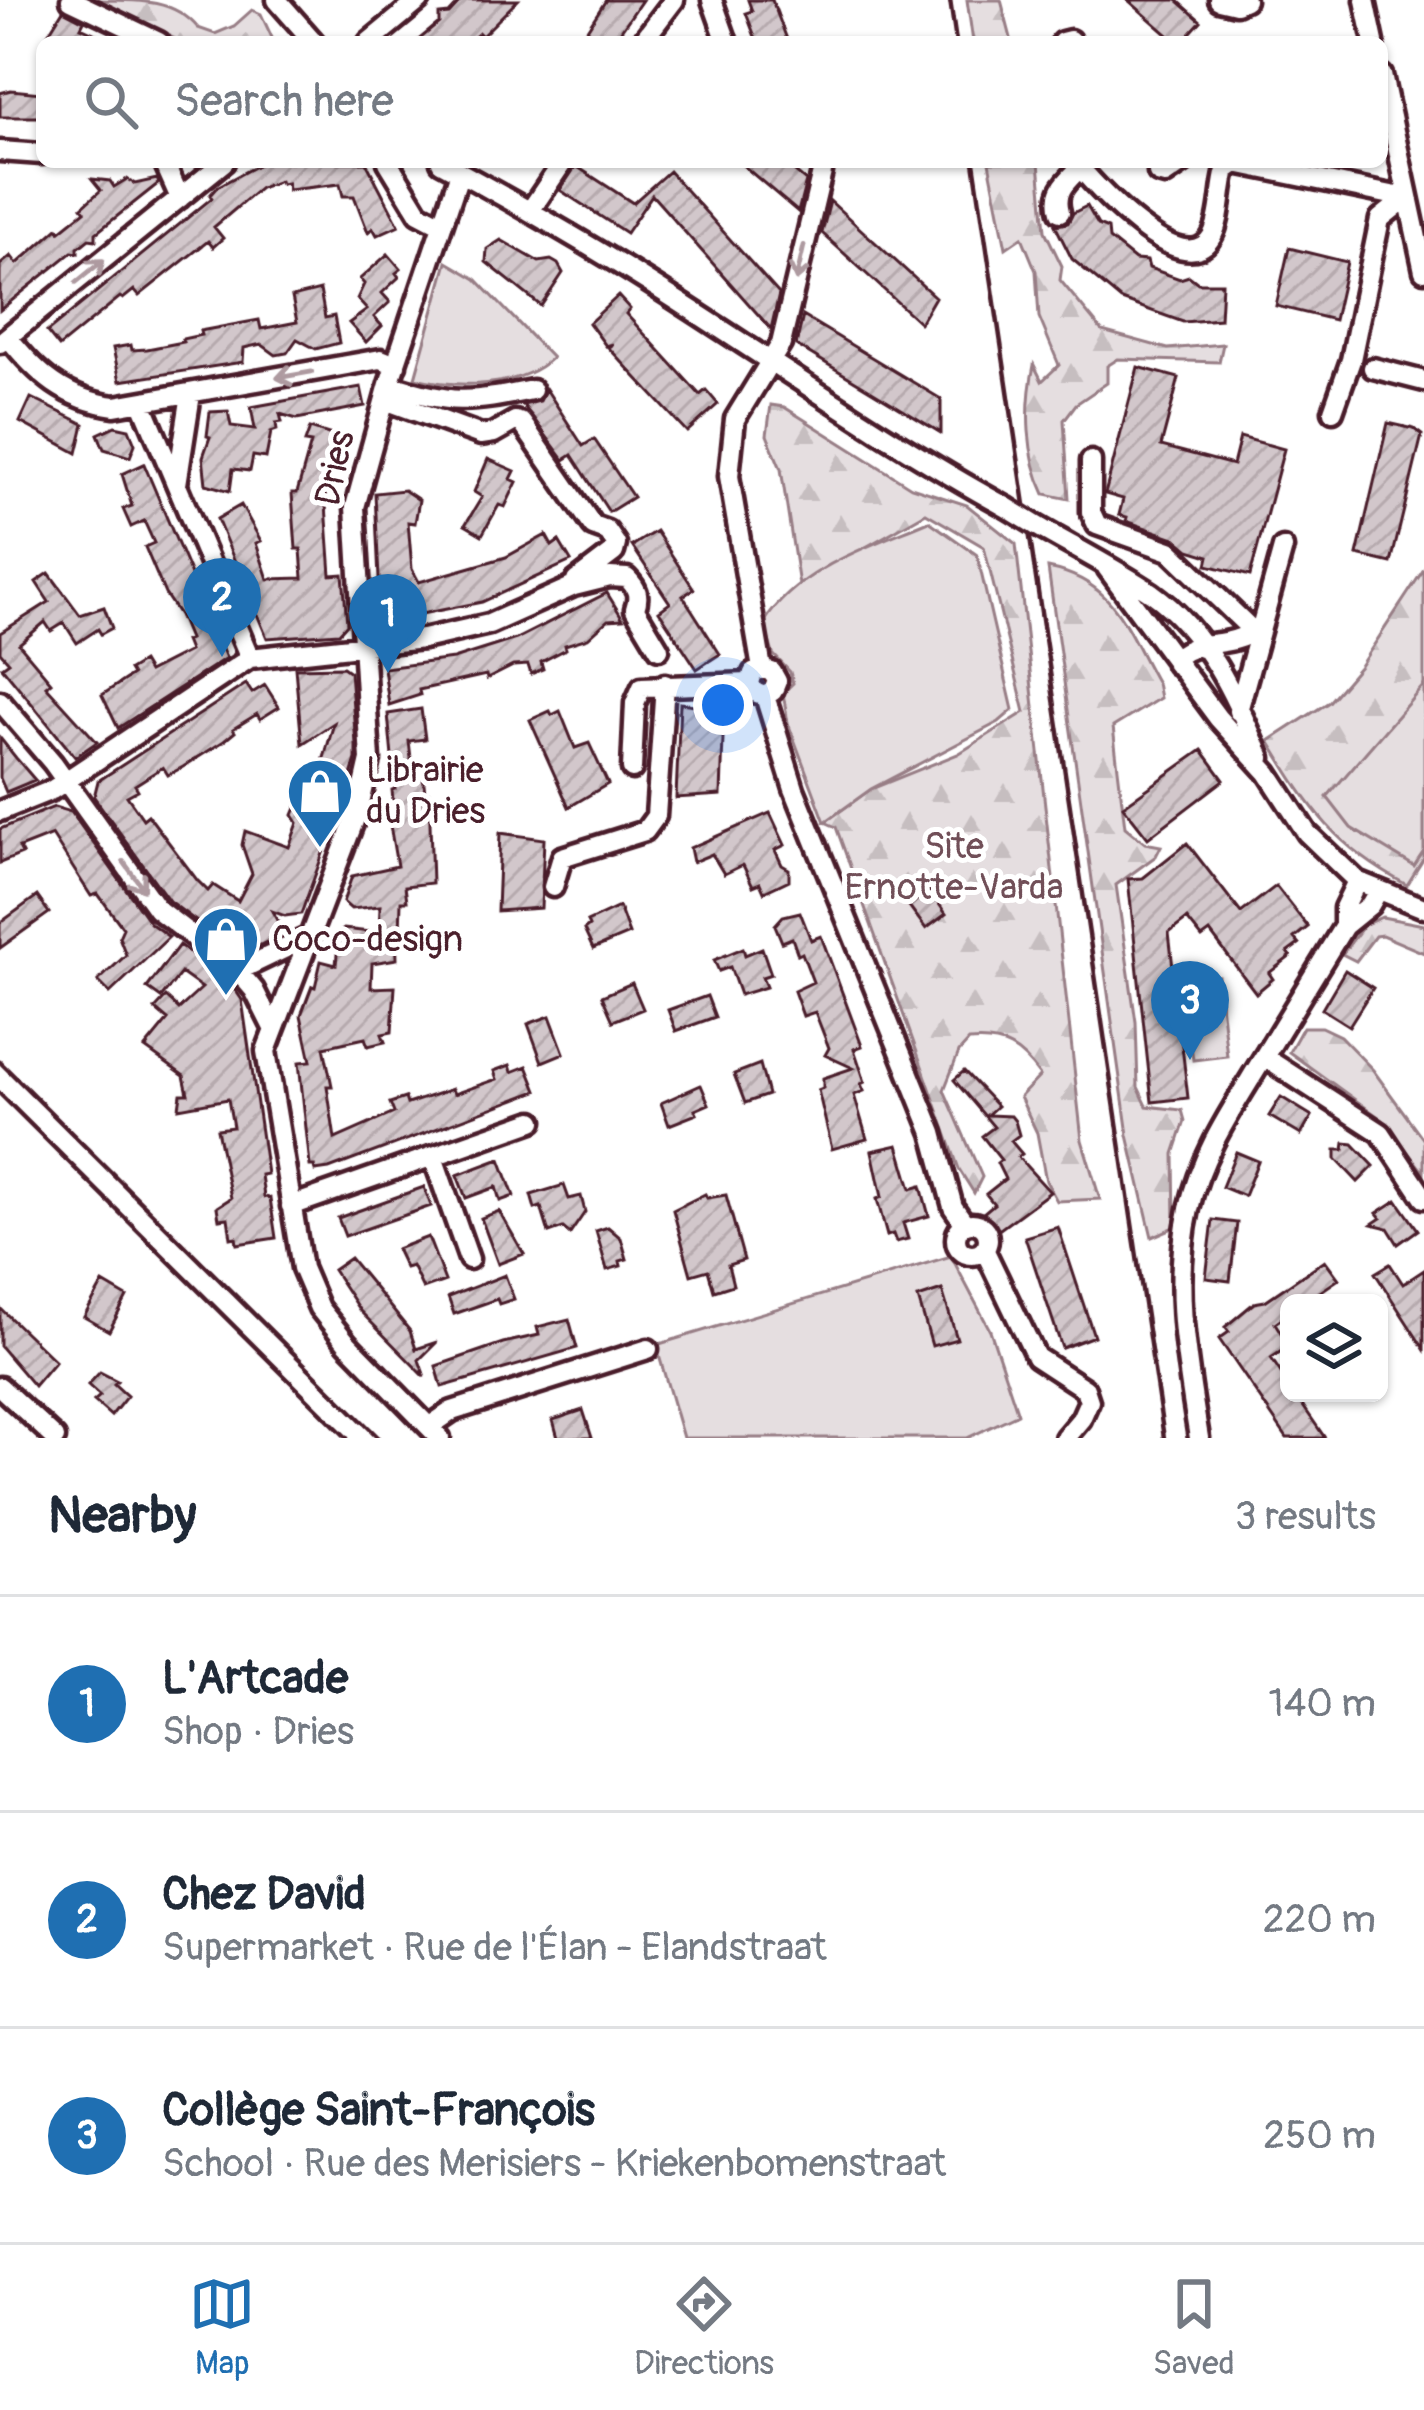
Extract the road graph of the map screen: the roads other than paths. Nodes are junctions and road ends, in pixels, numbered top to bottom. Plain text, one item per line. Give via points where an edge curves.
1 (71, 0) edge
2 (277, 0) edge
3 (420, 0) edge
4 (674, 0) edge
5 (712, 0) edge
6 (1219, 0) edge
7 (1245, 0) edge
8 (1365, 0) edge
9 (297, 33) edge
10 (146, 36) edge
11 (376, 36) edge
12 (647, 36) edge
13 (725, 36) edge
14 (1374, 36) edge
15 (1388, 106) edge
16 (0, 151) edge
17 (36, 154) edge
18 (166, 168) edge
19 (216, 168) edge
20 (392, 168) edge
21 (452, 168) edge
22 (559, 168) edge
23 (820, 168) edge
24 (1076, 168) edge
25 (1081, 168) edge
26 (1175, 168) edge
27 (1219, 168) edge
28 (1274, 168) edge
29 (460, 172) junction
30 (1158, 173) dead end
31 (179, 198) junction
32 (1406, 198) junction
33 (530, 211) junction
34 (1060, 212) dead end
35 (440, 224) junction
36 (1424, 271) edge
37 (4, 340) edge
38 (770, 363) junction
39 (396, 364) junction
40 (1373, 368) dead end
41 (1424, 381) edge
42 (532, 390) dead end
43 (387, 392) junction
44 (191, 394) junction
45 (142, 403) junction
46 (1333, 411) dead end
47 (1091, 461) dead end
48 (177, 484) junction
49 (1283, 548) dead end
50 (1107, 568) junction
51 (574, 586) junction
52 (1164, 603) junction
53 (1148, 620) junction
54 (1256, 630) junction
55 (366, 645) junction
56 (1202, 645) junction
57 (659, 649) dead end
58 (250, 658) junction
59 (1176, 664) junction
60 (759, 682) junction
61 (665, 684) junction
62 (0, 700) edge
63 (1240, 708) junction
64 (1218, 718) junction
65 (632, 769) dead end
66 (1268, 773) junction
67 (66, 781) junction
68 (0, 811) edge
69 (1357, 880) junction
70 (553, 887) dead end
71 (1378, 892) junction
72 (1424, 908) edge
73 (1344, 926) junction
74 (307, 938) junction
75 (238, 971) junction
76 (273, 1028) junction
77 (1264, 1057) junction
78 (533, 1121) dead end
79 (434, 1157) junction
80 (1424, 1198) edge
81 (291, 1206) junction
82 (470, 1259) dead end
83 (649, 1349) dead end
84 (0, 1388) edge
85 (435, 1432) edge
86 (55, 1438) edge
87 (1065, 1438) edge
88 (1199, 1438) edge

1 - 10 street
2 - 9 street
3 - 11 street
4 - 12 street
5 - 13 street
6 - 7 street
8 - 14 street
15 - 32 street
16 - 17 street
18 - 31 street
19 - 31 street
20 - 35 street via 419,213
21 - 29 street
22 - 33 street
23 -> 38 street via 785,332
24 - 34 street via 1061,186
25 - 27 street via 1145,233 1191,248 1213,235
26 - 30 street
28 - 32 street
29 - 33 street
29 - 35 street, Dries
37 -> 31 street
32 - 36 street
32 - 46 street via 1380,219
33 - 38 street
35 - 39 street, Dries
37 - 45 street via 82,400
38 - 50 street, bridge
38 - 60 street via 735,419 728,476
39 - 43 street, Dries
39 -> 44 street via 381,359
40 - 41 street
42 - 43 street via 440,401
43 - 51 street via 481,435 522,423 593,526 608,530 616,544
43 - 55 street, Dries via 355,507
44 - 45 street
44 - 48 street
45 - 48 street
47 - 54 street via 1097,525 1170,551
48 - 58 street
49 - 54 street
50 - 52 street
50 - 53 street
51 - 55 street via 489,624
51 - 57 street via 626,578
52 - 53 street via 1147,606
52 - 56 street
53 - 59 street
54 - 56 street via 1238,642
54 - 63 street
55 - 58 street
55 - 74 street, Dries via 370,760
56 - 59 street via 1183,651
56 - 63 street
58 - 67 street
59 - 64 street
60 - 61 street
60 - 87 street via 933,1133 965,1224 956,1234 959,1248 971,1255 985,1250 1036,1357 1084,1389 1085,1410
61 - 65 street via 637,695
61 - 70 street via 656,816 645,831 562,857
62 - 67 street
63 - 64 street
63 - 66 street
64 - 66 street
66 - 69 street via 1307,833
67 - 68 street
67 -> 75 street via 157,909
69 - 71 street
69 - 73 street
71 - 72 street
71 - 73 street
73 - 77 street
74 - 75 street
74 - 76 street, Dries
75 - 76 street
76 - 81 street, Dries via 266,1051
77 - 80 street via 1381,1133
77 - 88 street via 1202,1166 1189,1210 1181,1298
78 - 79 street
79 - 81 street
79 - 82 street
81 - 85 street, Dries via 319,1308
83 - 85 street via 452,1411
84 - 86 street

